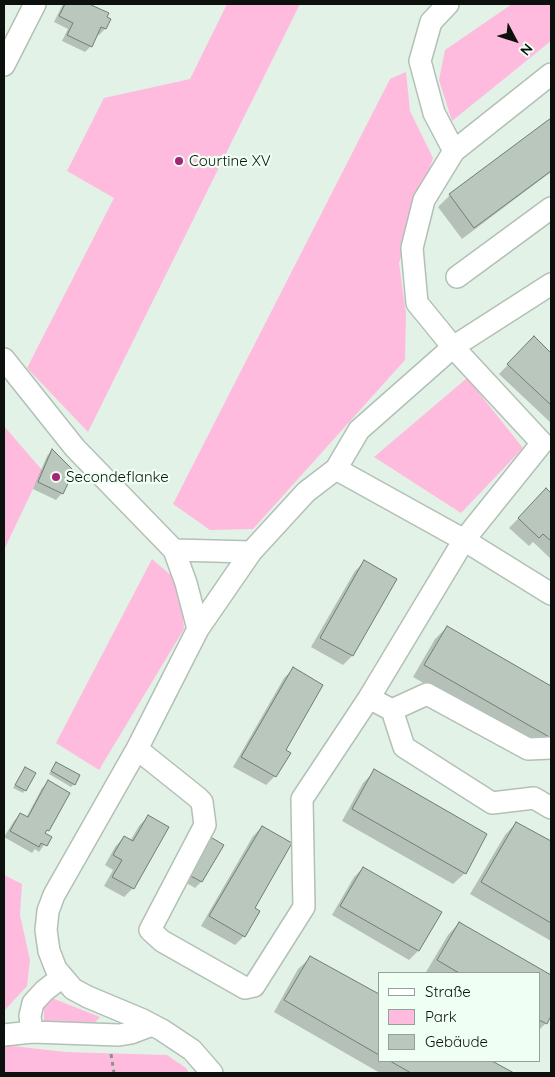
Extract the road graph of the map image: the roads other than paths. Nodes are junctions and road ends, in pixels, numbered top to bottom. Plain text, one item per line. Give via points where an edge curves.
1 (35, 4) edge
2 (448, 4) edge
3 (4, 65) edge
4 (551, 74) edge
5 (454, 151) junction
6 (551, 208) edge
7 (457, 277) dead end
8 (551, 284) edge
9 (453, 348) junction
10 (4, 359) edge
11 (336, 469) junction
12 (464, 540) junction
13 (174, 550) junction
14 (251, 552) junction
15 (551, 594) edge
16 (198, 629) junction
17 (369, 698) junction
18 (392, 710) junction
19 (551, 748) edge
20 (137, 749) junction
21 (551, 808) edge
22 (62, 977) junction
23 (152, 1025) junction
24 (32, 1032) junction
25 (4, 1035) edge
26 (212, 1073) edge

1 - 3 street
2 - 5 street via 431,22 420,61 434,113
4 - 5 street
5 - 9 street via 424,200 412,248 417,304
6 - 7 street
8 - 9 street
9 - 11 street via 359,430
9 - 12 street via 542,443
10 - 13 street via 76,448
11 - 12 street
11 - 14 street via 306,492
12 - 15 street
12 - 17 street
13 - 14 street
13 - 16 street
14 - 16 street
16 - 20 street
17 - 18 street
17 - 20 street via 302,799 304,907 254,986 245,988 162,941 150,930 205,825 202,802 197,796
18 - 19 street via 427,694 528,749
18 - 21 street via 404,747 492,802 534,798
20 - 22 street via 48,911 49,951
22 - 23 street via 82,994
22 - 24 street via 33,1003 30,1016
23 - 24 street via 118,1035
23 - 26 street via 192,1050
24 - 25 street

